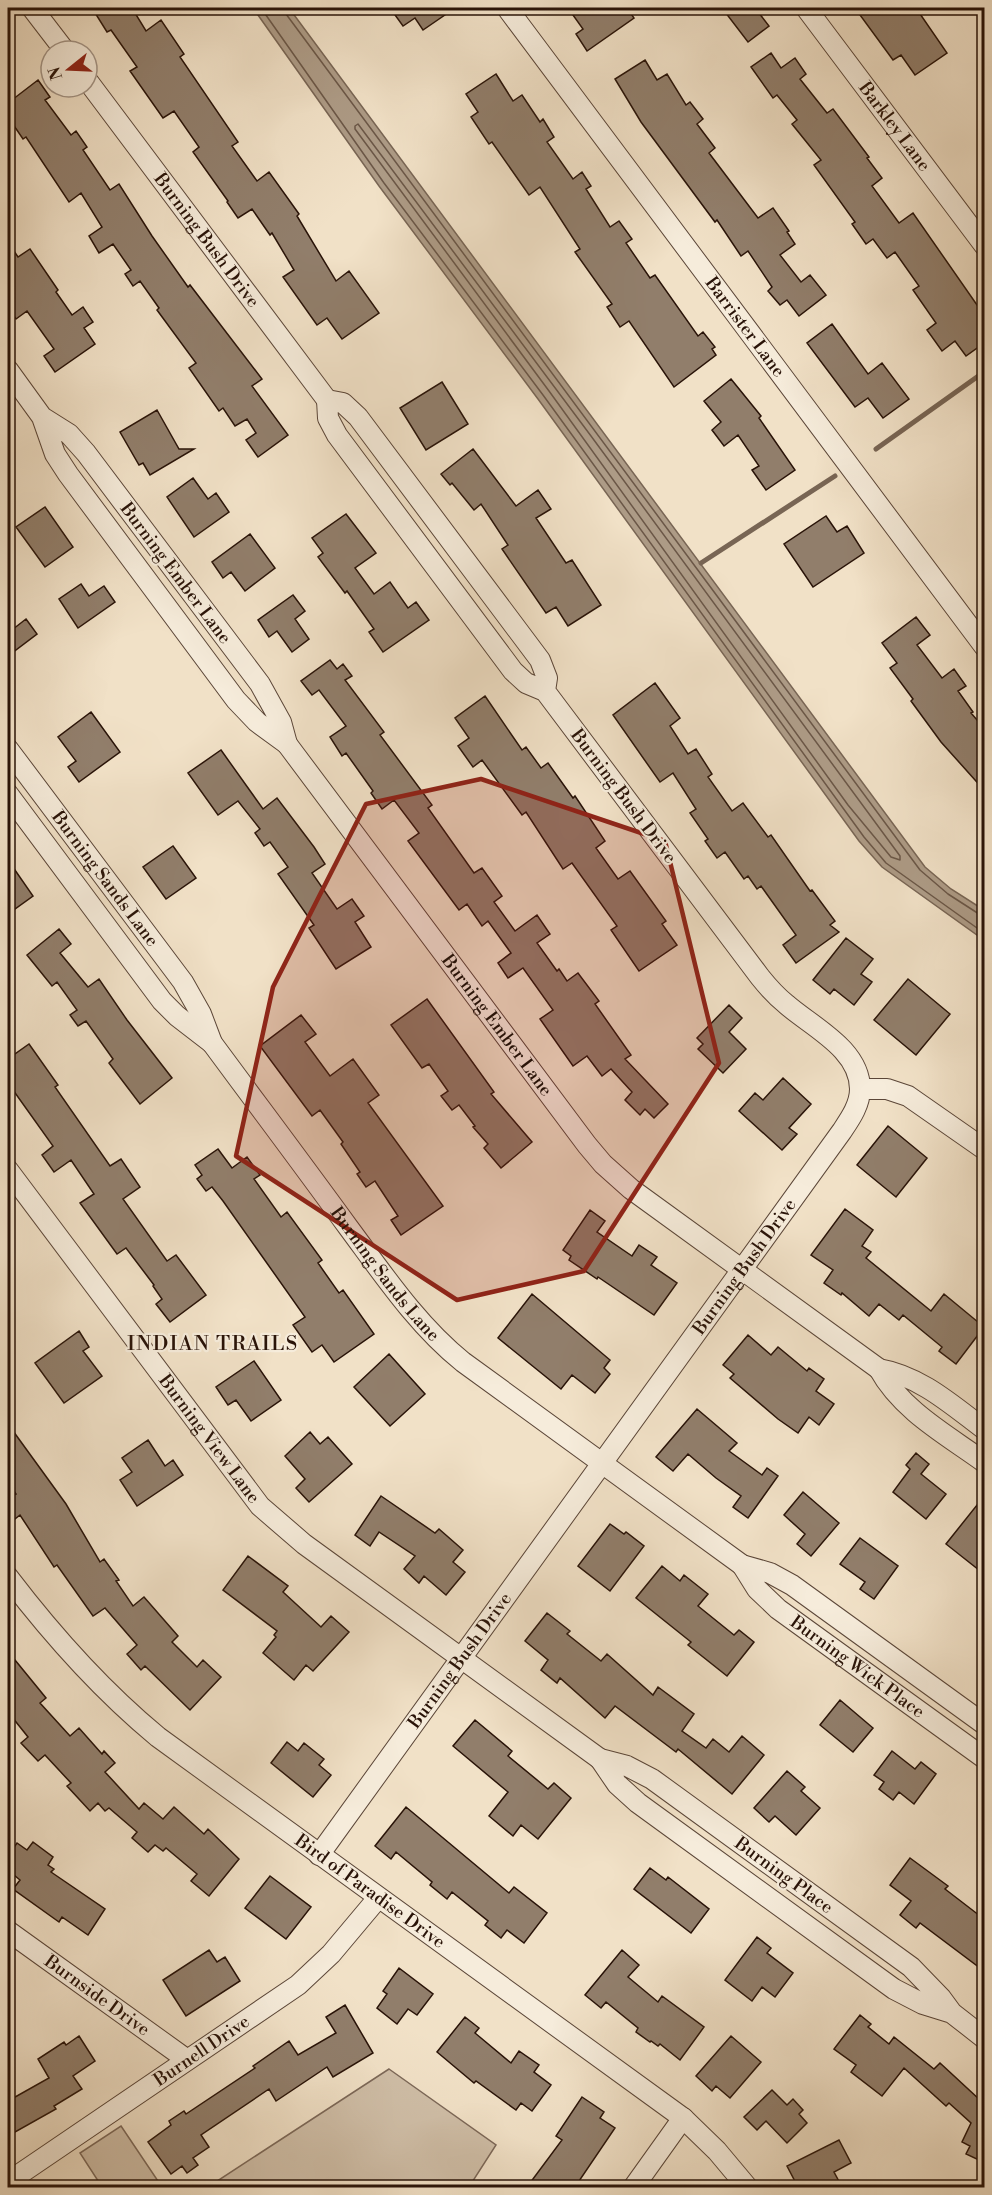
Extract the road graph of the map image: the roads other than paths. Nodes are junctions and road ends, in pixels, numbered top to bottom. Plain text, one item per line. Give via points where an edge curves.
1 (32, 8) edge
2 (507, 8) edge
3 (806, 8) edge
4 (56, 39) edge
5 (99, 96) edge
6 (984, 245) edge
7 (8, 370) edge
8 (327, 400) junction
9 (42, 417) junction
10 (984, 646) edge
11 (546, 691) junction
12 (287, 744) junction
13 (8, 749) edge
14 (8, 794) edge
15 (212, 1043) junction
16 (860, 1089) junction
17 (984, 1149) edge
18 (8, 1170) edge
19 (742, 1269) junction
20 (879, 1368) junction
21 (984, 1429) edge
22 (984, 1462) edge
23 (601, 1463) junction
24 (742, 1565) junction
25 (8, 1577) edge
26 (461, 1658) junction
27 (984, 1724) edge
28 (984, 1758) edge
29 (600, 1759) junction
30 (319, 1855) junction
31 (378, 1898) junction
32 (8, 1931) edge
33 (952, 2013) junction
34 (984, 2038) edge
35 (186, 2059) junction
36 (683, 2118) junction
37 (8, 2182) edge
38 (633, 2187) edge
39 (748, 2187) edge

1 - 4 street
2 - 10 street, Barrister Lane
3 - 6 street, Barkley Lane
5 - 8 street, Burning Bush Drive
7 - 9 street, Burning Ember Lane
8 - 11 street, Burning Bush Drive via 328,418 337,435 513,671 526,683
8 - 11 street, Burning Bush Drive via 349,408 386,455 540,660 547,678
9 - 12 street, Burning Ember Lane via 55,454 242,707
9 - 12 street, Burning Ember Lane via 69,434 86,453 260,684 281,722
11 - 16 street, Burning Bush Drive via 760,977 786,1005 847,1056 857,1072
12 - 19 street, Burning Ember Lane via 595,1155 631,1190
13 - 15 street, Burning Sands Lane via 183,982
14 - 15 street, Burning Sands Lane via 162,1001
15 - 23 street, Burning Sands Lane via 437,1339
16 - 17 street via 887,1089 908,1096
16 - 19 street, Burning Bush Drive via 854,1111 842,1131
18 - 26 street, Burning View Lane via 260,1506 304,1544
19 - 20 street, Burning Ember Lane
19 - 23 street, Burning Bush Drive
20 - 21 street via 922,1385
20 - 22 street via 906,1404
23 - 24 street, Burning Wick Place
23 - 26 street, Burning Bush Drive
24 - 27 street, Burning Wick Place via 770,1573 792,1586
24 - 28 street, Burning Wick Place via 757,1589 778,1609
25 - 30 street, Bird of Paradise Drive via 55,1638 116,1701
26 - 29 street, Burning Place
26 - 30 street, Burning Bush Drive
29 - 33 street, Burning Place via 627,1766 652,1779 902,1960 931,1986
29 - 33 street, Burning Place via 633,1799 894,1989
30 - 31 street, Bird of Paradise Drive
31 - 35 street, Burnell Drive via 310,1975
31 - 36 street, Bird of Paradise Drive
32 - 35 street, Burnside Drive
33 - 34 street, Burning Place
35 - 37 street, Burnell Drive
36 - 38 street
36 - 39 street, Bird of Paradise Drive

